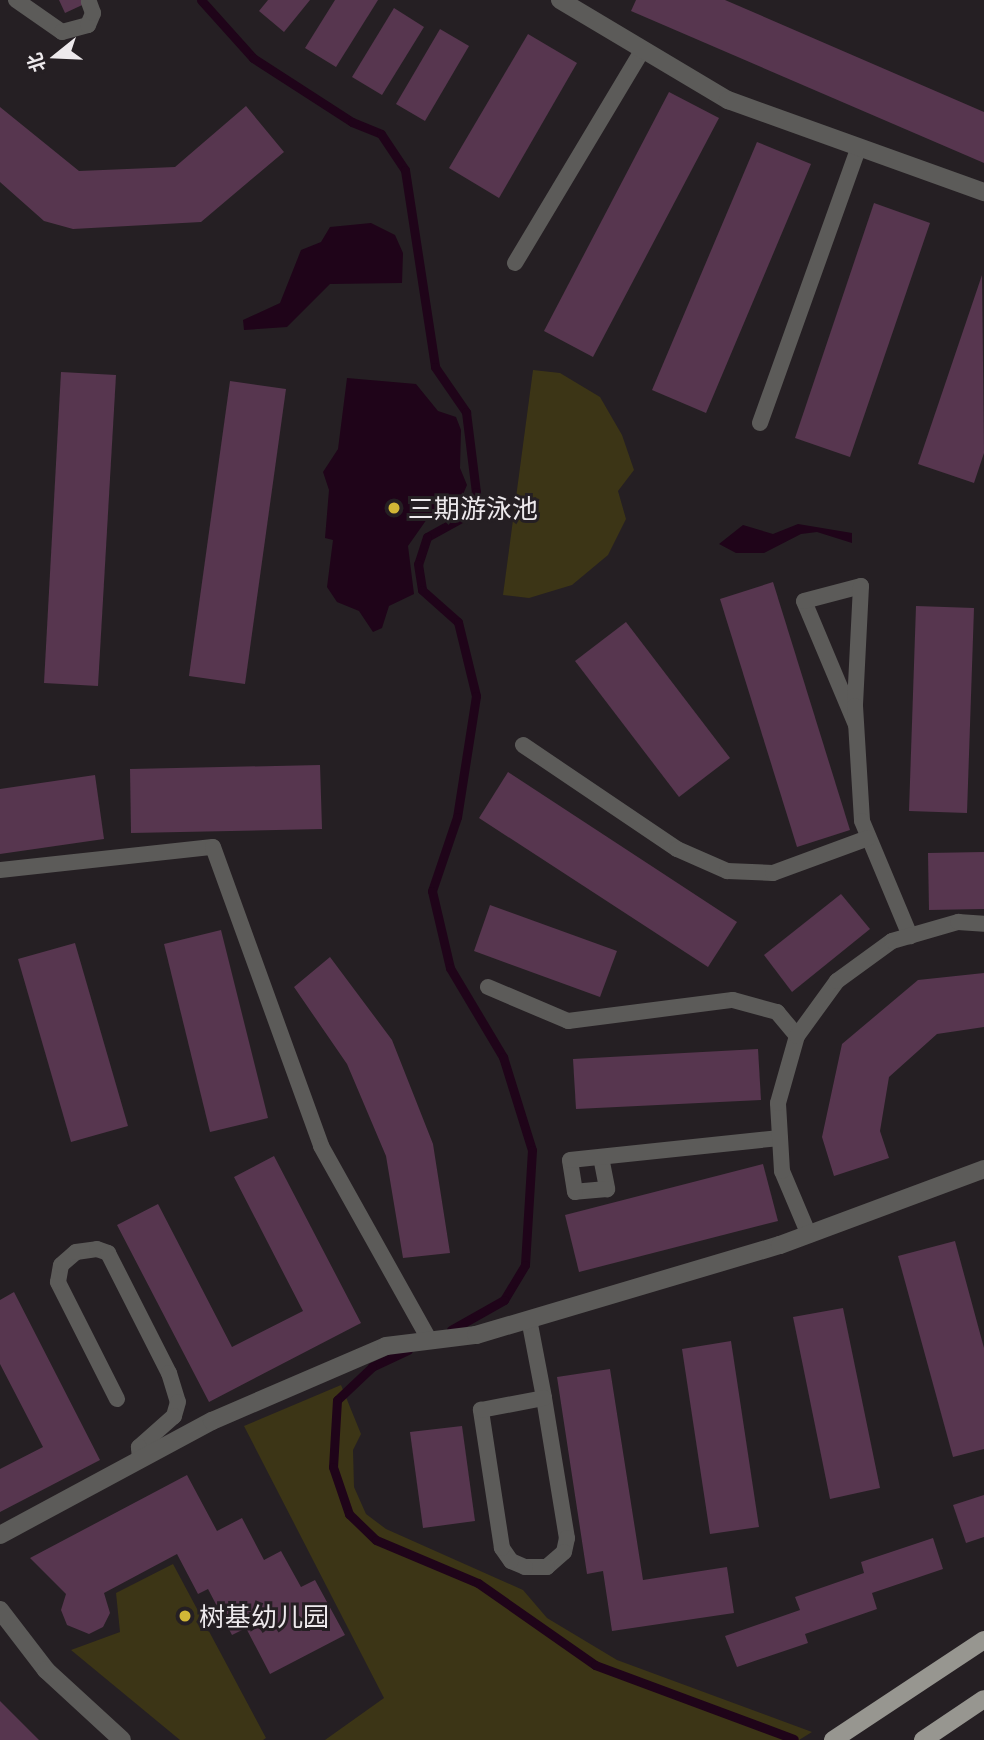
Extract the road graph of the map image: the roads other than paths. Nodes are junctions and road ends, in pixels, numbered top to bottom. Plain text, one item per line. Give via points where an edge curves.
1 (16, 0) edge
2 (560, 0) edge
3 (89, 2) dead end
4 (643, 49) junction
5 (859, 147) junction
6 (984, 192) edge
7 (515, 263) dead end
8 (760, 423) dead end
9 (856, 725) junction
10 (523, 745) dead end
11 (868, 838) junction
12 (0, 870) edge
13 (984, 924) edge
14 (910, 936) junction
15 (488, 987) dead end
16 (797, 1036) junction
17 (780, 1138) junction
18 (601, 1157) dead end
19 (984, 1169) edge
20 (808, 1235) junction
21 (529, 1319) junction
22 (430, 1341) junction
23 (544, 1398) junction
24 (117, 1399) dead end
25 (139, 1460) junction
26 (0, 1535) edge
27 (0, 1609) edge
28 (984, 1640) edge
29 (984, 1699) edge
30 (122, 1740) edge
31 (834, 1740) edge
32 (923, 1740) edge

1 - 3 lane via 62,32 88,25 93,13
2 - 4 street
4 - 5 street via 728,100
4 - 7 lane
5 - 6 street
5 - 8 lane
9 - 9 lane via 855,706 861,586 804,601
9 - 11 lane via 862,821
10 - 11 lane via 677,849 727,871 773,873
11 - 14 lane
12 - 22 lane via 213,847 321,1146
13 - 14 lane via 958,922
14 - 16 lane via 892,941 837,981
15 - 16 lane via 568,1021 733,1000 777,1012
16 - 17 lane via 778,1103
17 - 18 lane
17 - 20 lane via 782,1171
19 - 20 street
20 - 21 street
21 - 22 street via 476,1335
21 - 23 lane
22 - 25 street via 386,1346 212,1421
23 - 23 lane via 567,1538 564,1552 547,1567 525,1567 511,1561 502,1548 481,1410
24 - 25 lane via 58,1282 61,1265 76,1252 97,1249 108,1253 169,1373 178,1402 174,1416 139,1447
25 - 26 street
27 - 30 street via 46,1670
28 - 31 main road
29 - 32 main road

